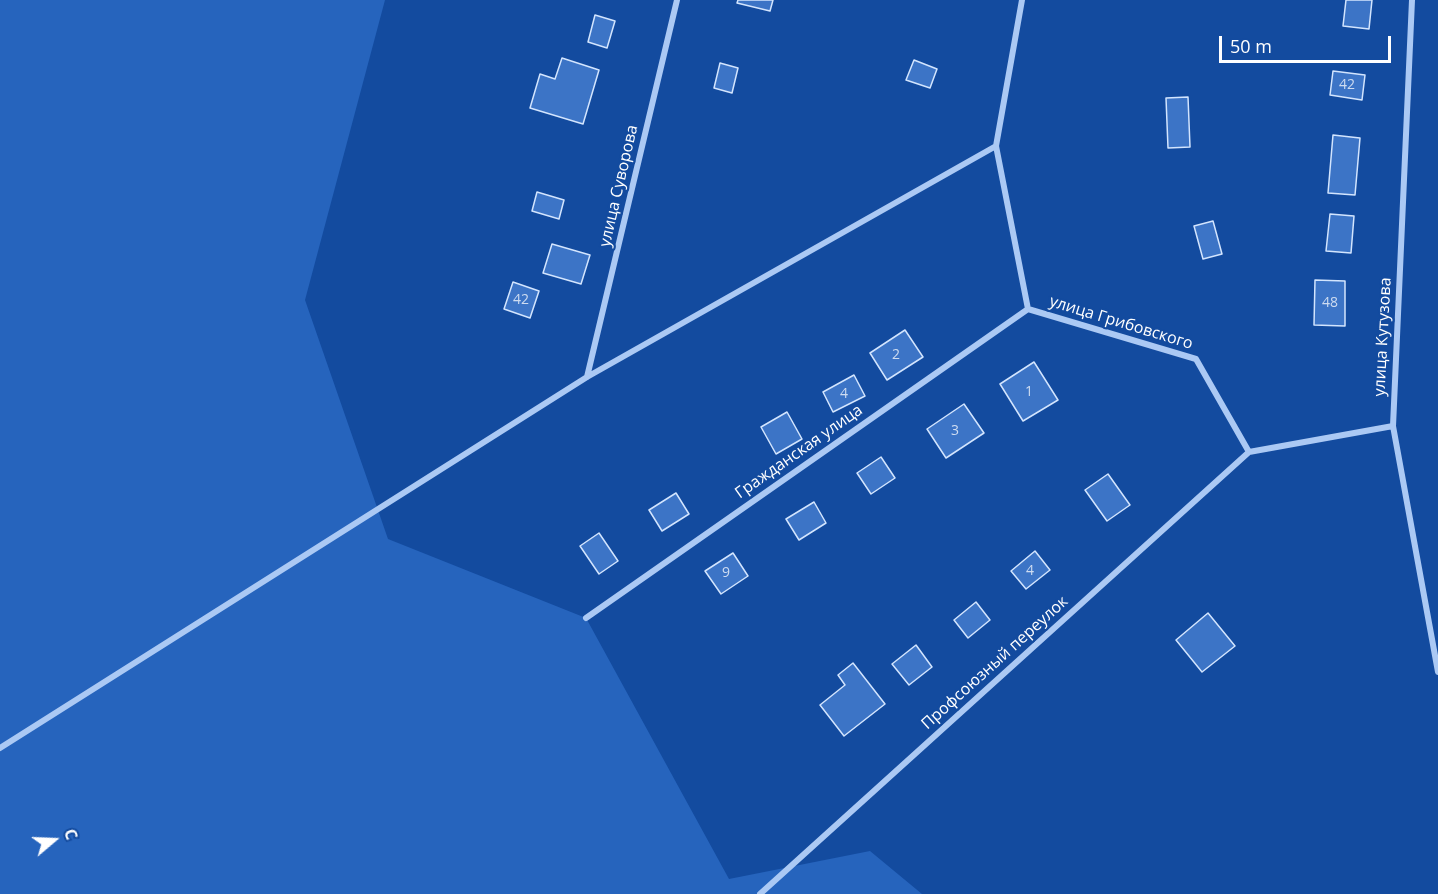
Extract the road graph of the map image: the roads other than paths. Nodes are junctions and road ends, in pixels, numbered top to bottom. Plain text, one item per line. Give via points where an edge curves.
1 (677, 0) edge
2 (1022, 0) edge
3 (1413, 0) edge
4 (996, 146) junction
5 (1028, 309) junction
6 (587, 377) junction
7 (1393, 426) junction
8 (1249, 452) junction
9 (586, 618) dead end
10 (1438, 672) edge
11 (0, 748) edge
12 (759, 894) edge

1 - 6 street, улица Суворова
2 - 4 street, улица Грибовского
3 - 7 street, улица Кутузова
4 - 5 street, улица Грибовского
4 - 6 street
5 - 8 street, улица Грибовского via 1196,358
5 - 9 street, Гражданская улица
6 - 11 street
7 - 8 street
7 - 10 street, улица Кутузова
8 - 12 street, Профсоюзный переулок

